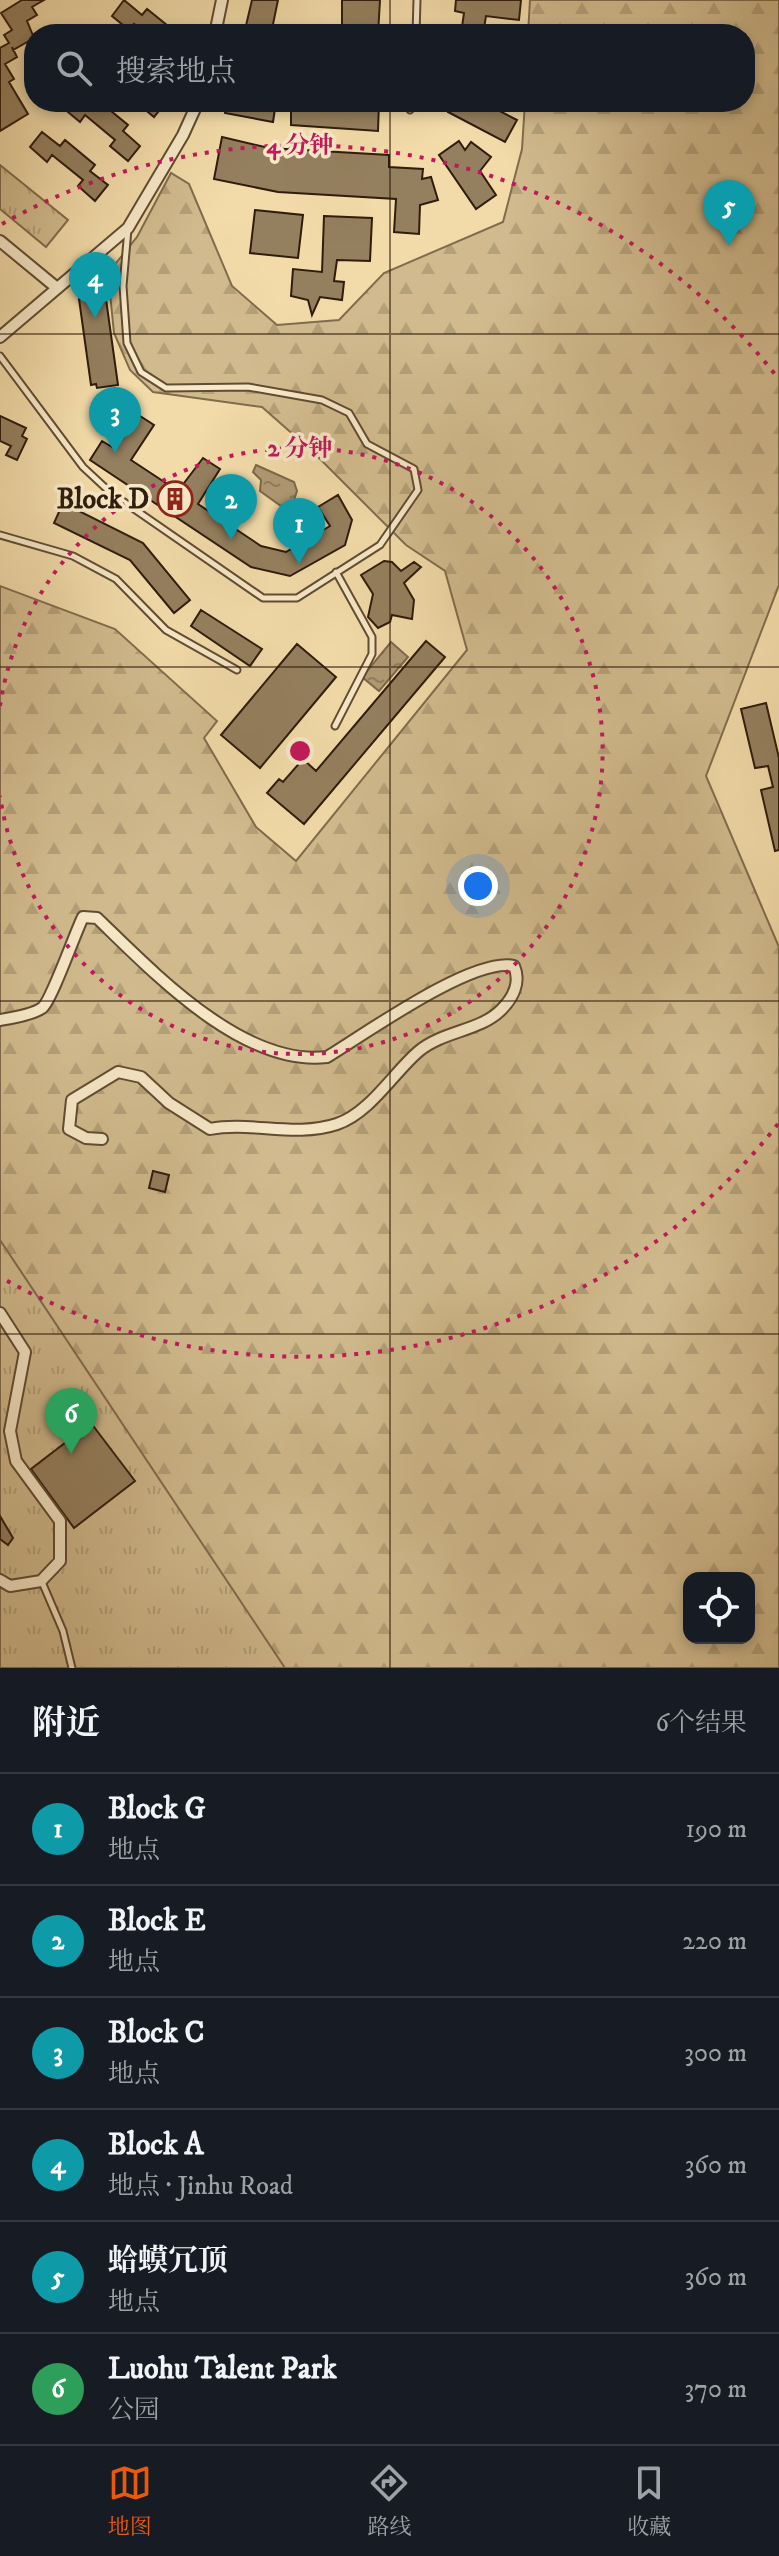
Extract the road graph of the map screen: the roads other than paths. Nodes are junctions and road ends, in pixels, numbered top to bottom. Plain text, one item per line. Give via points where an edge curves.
1 (222, 0) edge
2 (417, 0) edge
3 (217, 24) edge
4 (416, 24) edge
5 (193, 112) edge
6 (128, 228) junction
7 (0, 241) edge
8 (57, 288) junction
9 (0, 337) edge
10 (0, 356) edge
11 (0, 535) edge
12 (336, 572) junction
13 (237, 670) dead end
14 (335, 726) dead end
15 (0, 1020) edge
16 (102, 1139) dead end
17 (0, 1313) edge
18 (0, 1580) edge
19 (41, 1581) junction
20 (72, 1668) edge

1 - 3 street
2 - 4 lane
5 - 6 street
6 - 8 street
6 - 12 lane via 123,286 127,343 141,372 166,388 248,387 322,400 349,413 367,444 414,469 418,490 380,545
7 - 8 street
8 - 9 street
10 - 12 lane via 83,467 111,493 263,598 297,598
11 - 13 lane via 73,556 116,579 166,630
12 - 14 lane via 372,637 372,654
15 - 16 street via 42,1008 52,997 83,917 97,918 207,1016 242,1040 306,1060 327,1057 458,978 500,963 514,966 514,993 499,1012 441,1035 339,1123 298,1130 232,1124 210,1129 141,1077 118,1072 72,1100 69,1129
17 - 19 street via 25,1352 10,1431 16,1461 60,1521 60,1561
18 - 19 street via 10,1586
19 - 20 lane

